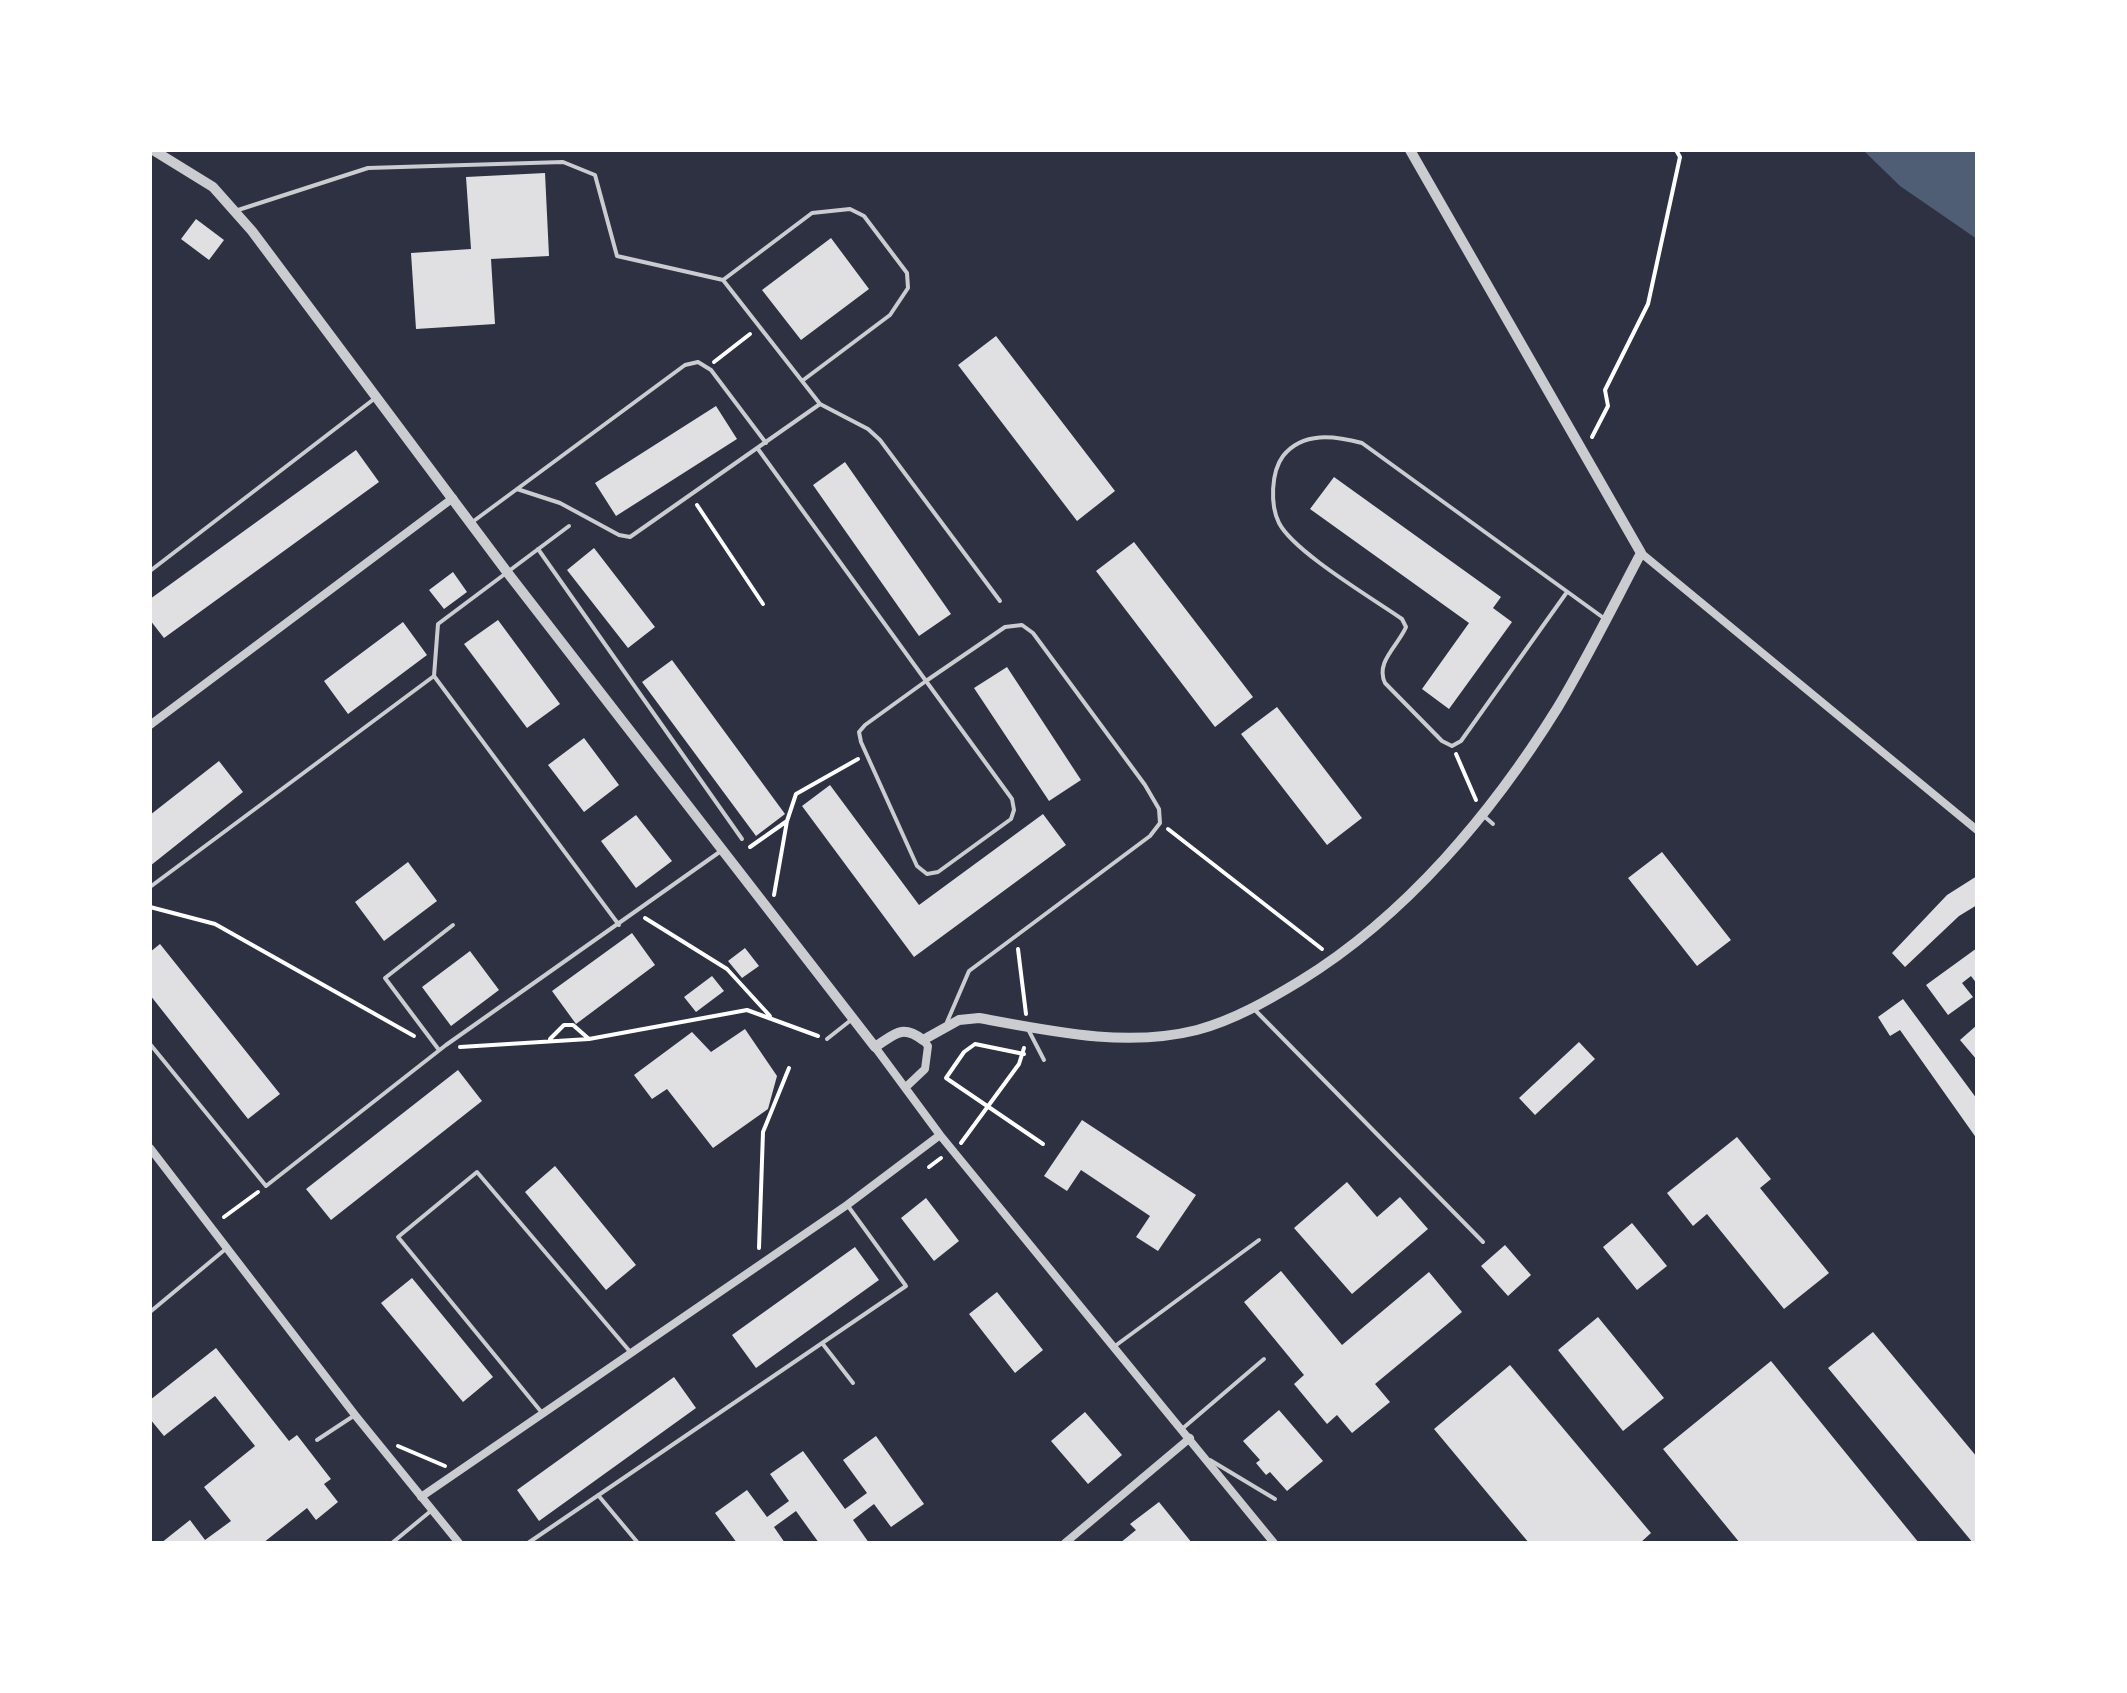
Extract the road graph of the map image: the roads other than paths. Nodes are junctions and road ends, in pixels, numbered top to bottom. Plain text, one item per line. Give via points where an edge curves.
1 (153, 150) edge
2 (1410, 150) edge
3 (235, 211) junction
4 (723, 280) junction
5 (802, 381) junction
6 (378, 396) junction
7 (820, 404) junction
8 (766, 443) junction
9 (758, 449) junction
10 (517, 489) junction
11 (452, 498) junction
12 (471, 522) junction
13 (569, 526) dead end
14 (538, 549) junction
15 (1641, 553) junction
16 (150, 571) edge
17 (507, 572) junction
18 (1567, 592) junction
19 (1000, 601) dead end
20 (1605, 619) junction
21 (434, 676) junction
22 (926, 682) junction
23 (150, 725) edge
24 (1482, 814) junction
25 (1493, 824) dead end
26 (1977, 830) edge
27 (742, 839) dead end
28 (721, 851) junction
29 (150, 887) edge
30 (452, 925) dead end
31 (618, 925) junction
32 (1254, 1009) junction
33 (853, 1018) junction
34 (945, 1026) junction
35 (1026, 1027) junction
36 (828, 1039) road end
37 (924, 1040) junction
38 (150, 1044) edge
39 (875, 1047) junction
40 (439, 1050) junction
41 (1044, 1060) dead end
42 (906, 1087) junction
43 (940, 1135) junction
44 (150, 1148) edge
45 (847, 1205) junction
46 (1258, 1240) dead end
47 (1484, 1242) dead end
48 (228, 1248) junction
49 (150, 1312) edge
50 (822, 1343) junction
51 (1114, 1346) junction
52 (632, 1354) junction
53 (1264, 1359) dead end
54 (853, 1383) dead end
55 (356, 1414) junction
56 (543, 1414) junction
57 (1182, 1429) junction
58 (1190, 1438) junction
59 (317, 1440) dead end
60 (1204, 1456) junction
61 (598, 1496) junction
62 (421, 1497) junction
63 (1275, 1499) dead end
64 (432, 1510) junction
65 (392, 1543) edge
66 (459, 1543) edge
67 (528, 1543) edge
68 (638, 1543) edge
69 (1065, 1543) edge
70 (1274, 1543) edge

1 - 3 street via 213,187
2 - 15 street
3 - 4 lane via 368,168 563,162 595,175 616,256
3 - 6 street
4 - 5 lane
4 - 5 lane via 812,213 850,209 864,216 906,273 908,288 890,315
5 - 7 lane
6 - 11 street
6 - 16 lane
7 - 8 lane
7 - 19 lane via 880,440
8 - 9 lane
8 - 10 lane via 698,362 685,365
9 - 10 lane via 630,537
9 - 22 lane
10 - 12 lane
11 - 12 street
11 - 23 street
12 - 17 street
13 - 14 lane
14 - 17 lane
14 - 27 lane
15 - 20 street
15 - 26 street
17 - 21 lane via 438,624
17 - 28 street
18 - 18 lane via 1362,443 1312,438 1296,443 1275,470 1278,522 1293,541 1402,619 1406,627 1380,673 1452,746
18 - 20 lane
20 - 24 street via 1559,705
21 - 29 lane
21 - 31 lane
22 - 22 lane via 860,732 917,866 927,874 1011,819 1014,810
22 - 34 lane via 1005,626 1022,626 1145,784 1160,823 968,971
24 - 25 lane
24 - 32 street via 1393,909 1335,959
28 - 31 lane
28 - 33 street
30 - 40 lane via 385,978
31 - 40 lane
32 - 35 street via 1196,1030 1120,1039
32 - 47 lane
33 - 36 lane
33 - 39 street
34 - 35 street via 979,1018
34 - 37 street
35 - 41 lane
37 - 39 street via 899,1031
37 - 42 street via 924,1068
38 - 40 lane via 266,1186
39 - 42 street
42 - 43 street
43 - 45 street
43 - 51 street
44 - 48 street
45 - 50 lane via 906,1286
45 - 52 street
46 - 51 lane
48 - 49 lane
48 - 55 street
50 - 54 lane
50 - 61 lane
51 - 57 street
52 - 56 street
52 - 56 lane via 477,1172 398,1236
53 - 57 lane
55 - 59 lane
55 - 62 street
56 - 62 street
57 - 58 street
58 - 60 street
58 - 69 street
60 - 63 lane
60 - 70 street
61 - 67 lane
61 - 68 lane
62 - 64 street
64 - 65 lane
64 - 66 street

